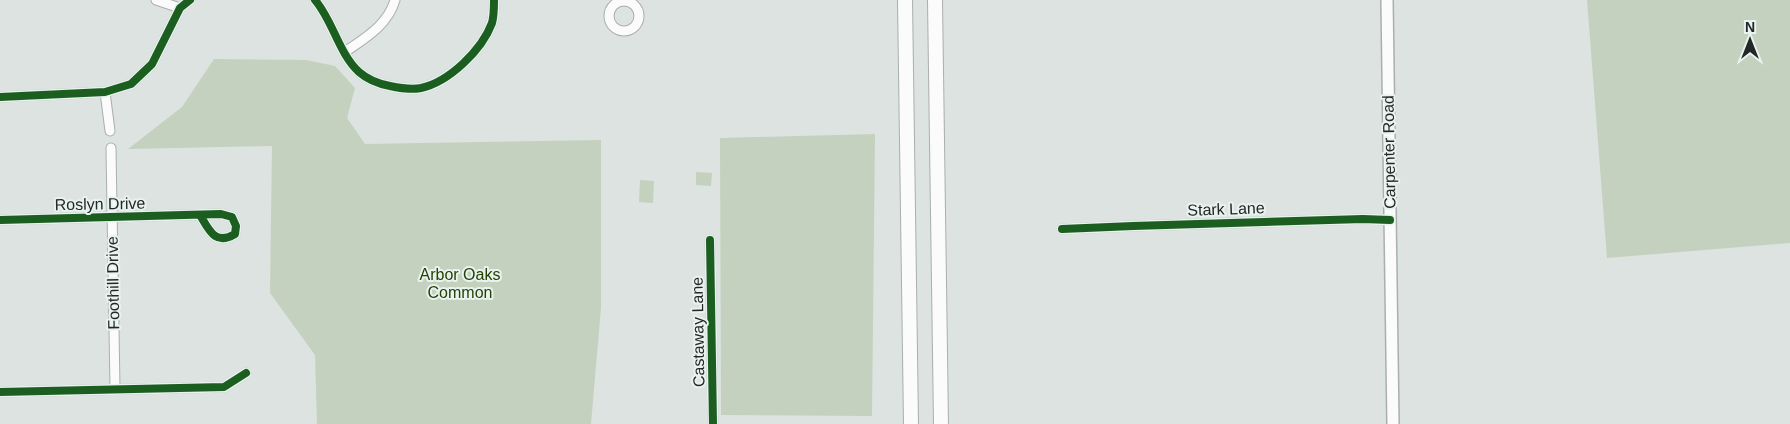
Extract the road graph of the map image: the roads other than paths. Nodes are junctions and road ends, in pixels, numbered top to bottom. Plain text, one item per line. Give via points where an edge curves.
1 (156, 0) edge
2 (190, 0) edge
3 (315, 0) edge
4 (395, 0) edge
5 (494, 0) edge
6 (905, 0) edge
7 (935, 0) edge
8 (1387, 0) edge
9 (180, 8) junction
10 (346, 52) junction
11 (105, 92) junction
12 (0, 97) edge
13 (110, 131) dead end
14 (111, 148) dead end
15 (200, 216) dead end
16 (112, 217) junction
17 (0, 220) edge
18 (1390, 220) junction
19 (1062, 230) dead end
20 (710, 240) dead end
21 (246, 373) dead end
22 (115, 389) junction
23 (0, 392) edge
24 (713, 424) edge
25 (912, 424) edge
26 (941, 424) edge
27 (1393, 424) edge

1 - 9 street
2 - 9 street
3 - 10 street
4 - 10 street via 383,23
5 - 10 street via 493,21 480,45 447,76 423,88 398,88 370,79 358,71
6 - 25 highway
7 - 26 highway
8 - 18 main road, Carpenter Road
9 - 11 street via 152,64 131,84
11 - 12 street
11 - 13 street
14 - 16 street, Foothill Drive
15 - 16 street, Roslyn Drive
16 - 17 street, Roslyn Drive
16 - 22 street, Foothill Drive
18 - 19 street, Stark Lane
18 - 27 main road, Carpenter Road
20 - 24 street, Castaway Lane
21 - 22 street via 224,387
22 - 23 street

